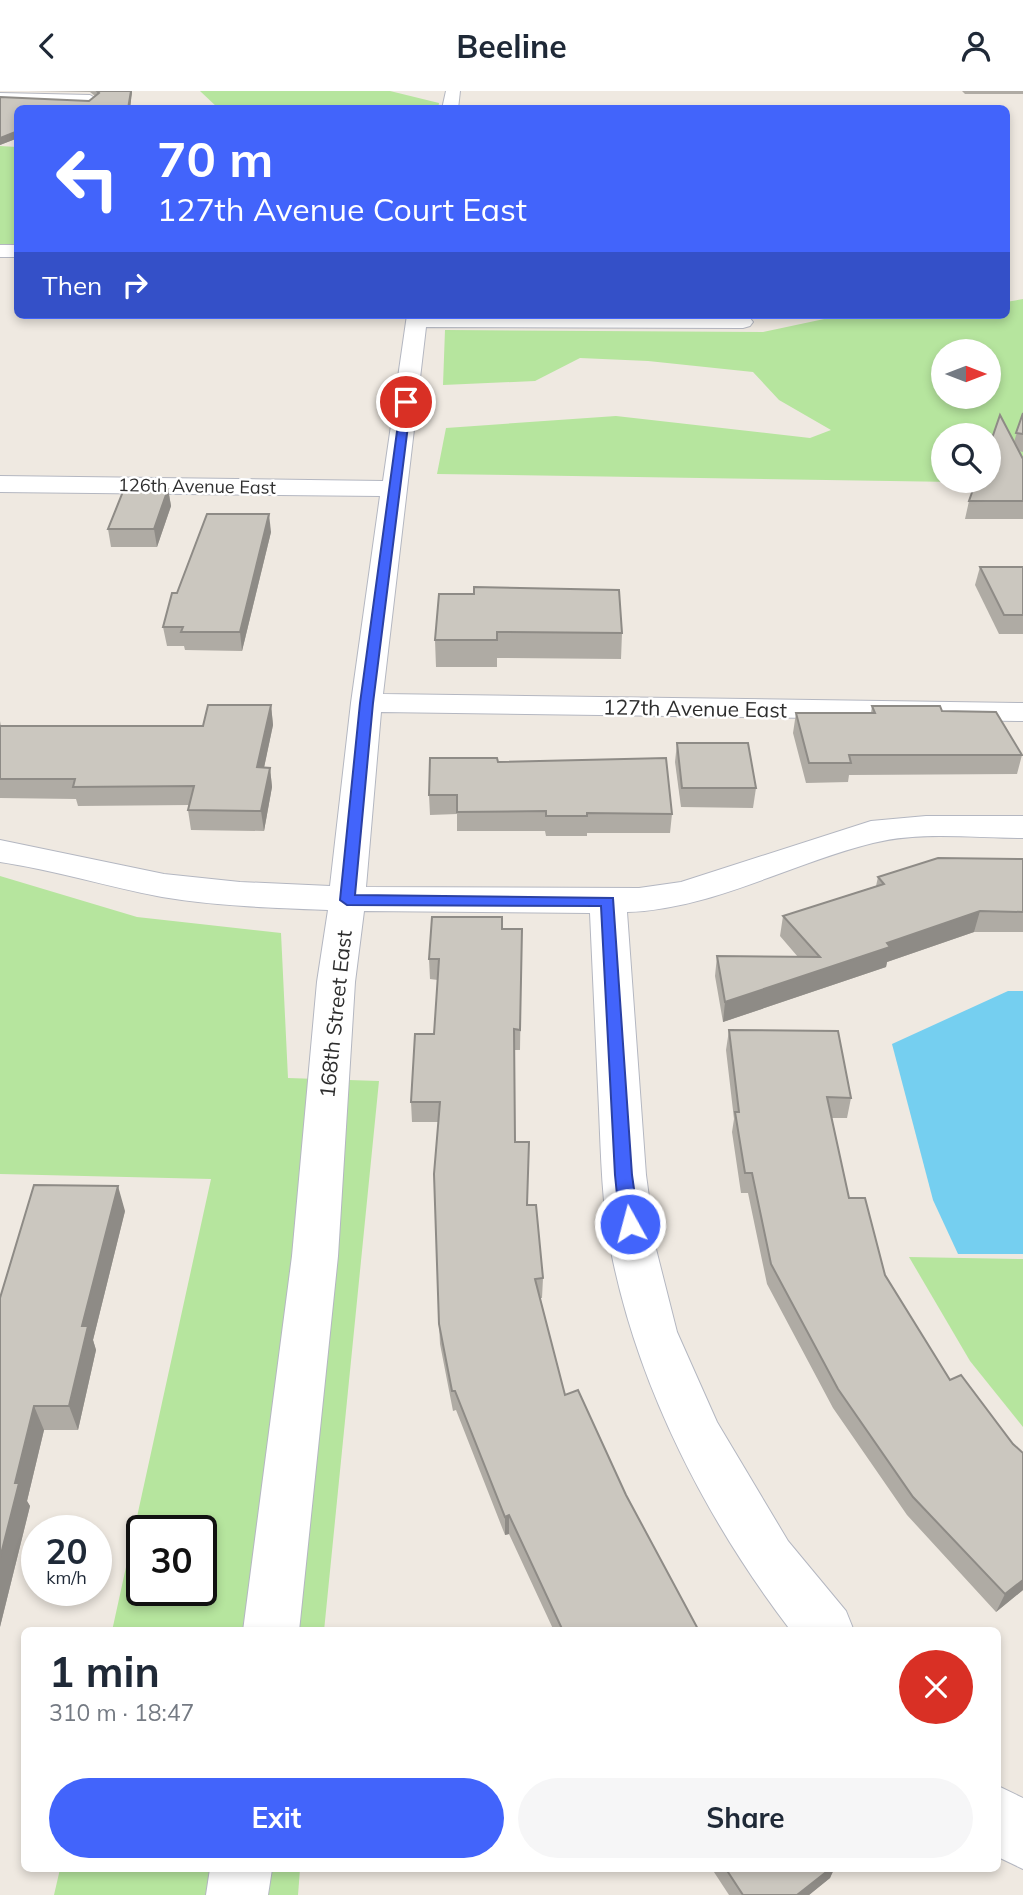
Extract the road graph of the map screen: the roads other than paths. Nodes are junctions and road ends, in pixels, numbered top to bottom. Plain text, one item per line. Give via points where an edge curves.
1 (0, 97) edge
2 (90, 100) edge
3 (416, 319) edge
4 (498, 319) edge
5 (743, 322) dead end
6 (0, 484) edge
7 (395, 489) junction
8 (366, 703) junction
9 (1023, 712) edge
10 (1023, 827) edge
11 (0, 851) edge
12 (347, 900) junction
13 (608, 901) junction
14 (271, 1627) edge
15 (823, 1627) edge
16 (1001, 1819) edge
17 (1023, 1839) edge
18 (241, 1872) edge
19 (237, 1895) edge

1 - 2 street
3 - 7 street, 168th Street East
4 - 5 street
6 - 7 street, 126th Avenue East
7 - 8 street, 168th Street East
8 - 9 street, 127th Avenue East
8 - 12 street, 168th Street East
10 - 13 street via 871,832 685,893
11 - 12 street via 186,889
12 - 13 street
12 - 14 street, 168th Street East via 335,982 315,1257
13 - 15 street via 624,1175 633,1249 650,1320 699,1437 769,1559
16 - 17 street
18 - 19 street

